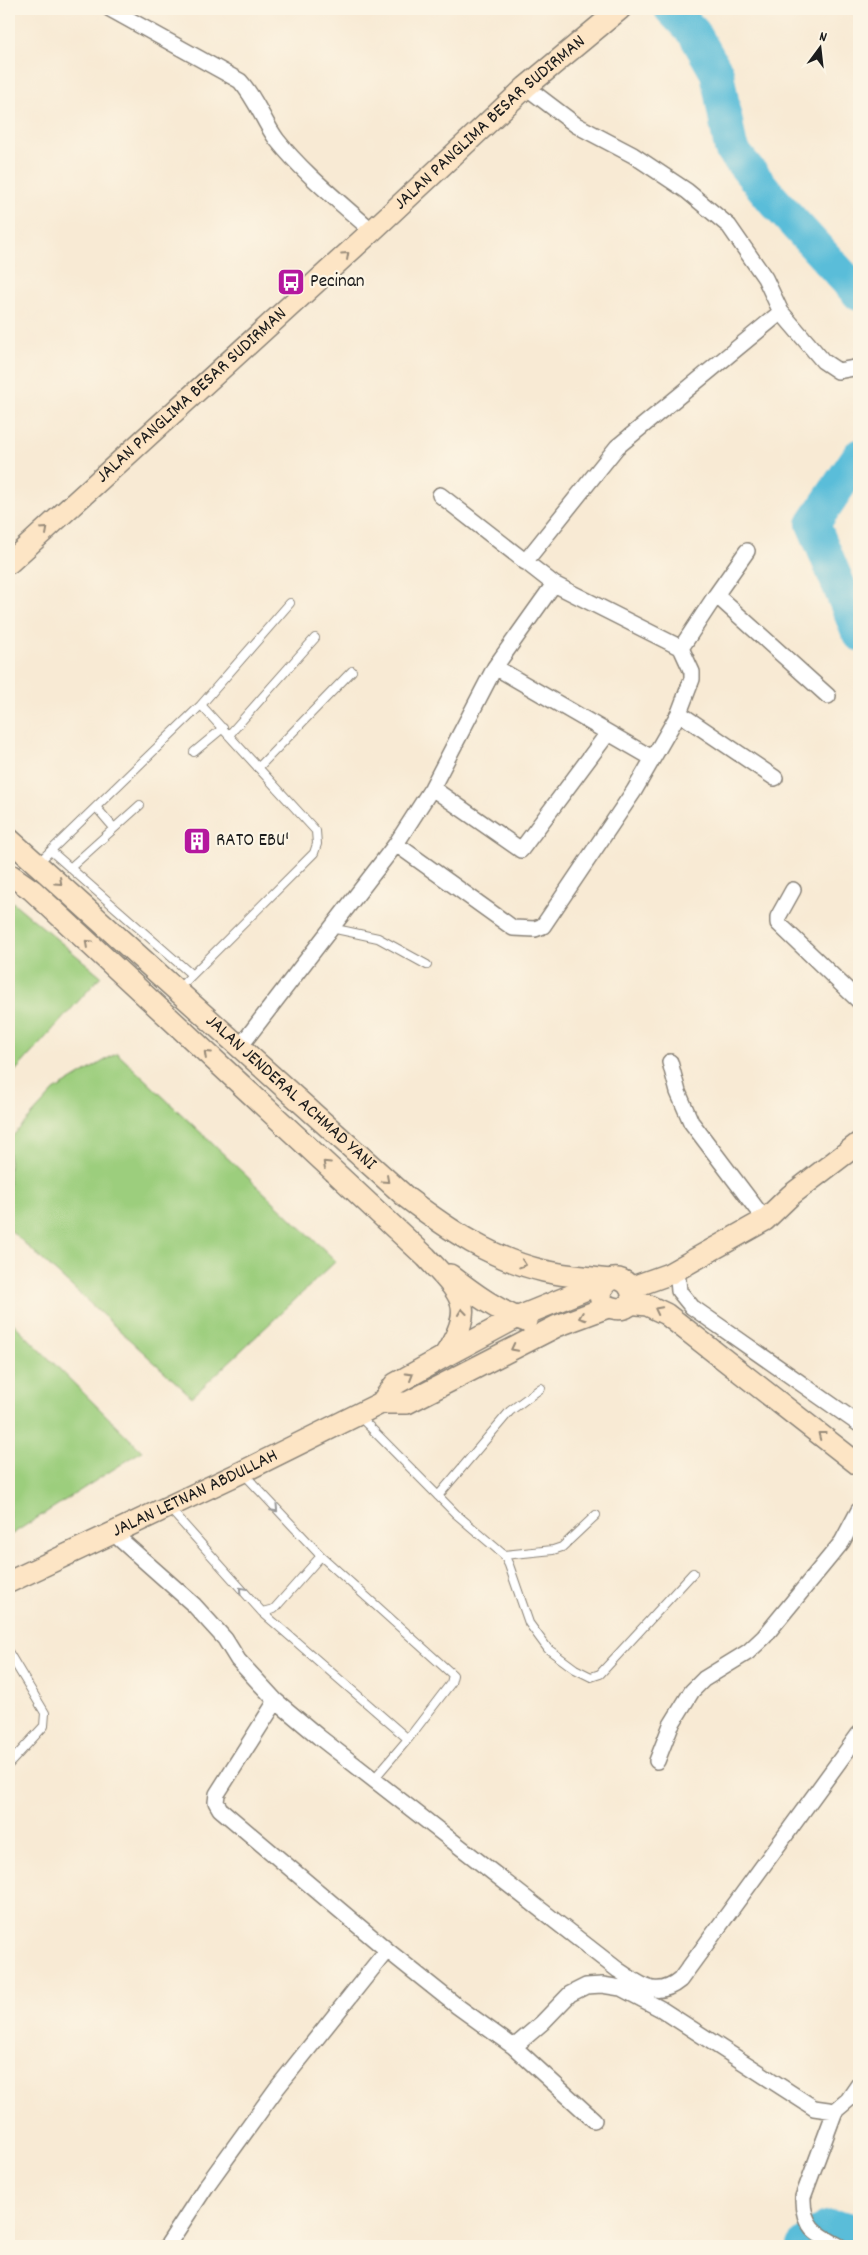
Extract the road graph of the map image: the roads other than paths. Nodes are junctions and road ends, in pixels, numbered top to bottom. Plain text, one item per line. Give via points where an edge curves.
1 (110, 9) edge
2 (608, 13) edge
3 (526, 87) junction
4 (372, 231) junction
5 (781, 312) junction
6 (859, 367) edge
7 (440, 495) dead end
8 (747, 551) dead end
9 (525, 562) junction
10 (9, 563) edge
11 (554, 584) junction
12 (716, 595) junction
13 (290, 602) dead end
14 (315, 638) dead end
15 (681, 648) junction
16 (495, 667) junction
17 (352, 671) dead end
18 (828, 696) dead end
19 (201, 704) junction
20 (680, 714) junction
21 (223, 728) junction
22 (608, 732) junction
23 (228, 735) junction
24 (194, 752) dead end
25 (652, 758) junction
26 (258, 768) junction
27 (775, 778) dead end
28 (432, 788) junction
29 (140, 805) dead end
30 (96, 807) junction
31 (114, 828) junction
32 (9, 839) edge
33 (396, 844) junction
34 (45, 857) junction
35 (70, 868) junction
36 (9, 874) edge
37 (793, 890) dead end
38 (331, 928) junction
39 (427, 965) dead end
40 (192, 975) junction
41 (177, 990) junction
42 (859, 1001) edge
43 (239, 1048) junction
44 (670, 1062) dead end
45 (859, 1143) edge
46 (765, 1220) junction
47 (426, 1257) junction
48 (677, 1270) junction
49 (609, 1280) junction
50 (630, 1295) junction
51 (608, 1307) junction
52 (516, 1318) junction
53 (557, 1326) junction
54 (445, 1356) junction
55 (541, 1388) dead end
56 (381, 1403) junction
57 (358, 1415) junction
58 (859, 1424) edge
59 (859, 1465) edge
60 (242, 1472) junction
61 (438, 1496) junction
62 (167, 1507) junction
63 (859, 1510) edge
64 (596, 1515) dead end
65 (113, 1532) junction
66 (504, 1555) junction
67 (321, 1556) junction
68 (692, 1573) dead end
69 (9, 1582) edge
70 (262, 1612) junction
71 (9, 1652) edge
72 (276, 1701) junction
73 (859, 1734) edge
74 (408, 1739) junction
75 (656, 1761) dead end
76 (9, 1764) edge
77 (374, 1780) junction
78 (387, 1950) junction
79 (514, 2047) junction
80 (859, 2084) edge
81 (835, 2111) junction
82 (594, 2120) dead end
83 (826, 2240) edge
84 (167, 2246) edge

1 - 4 street via 240,81 292,158
2 - 3 street, JALAN PANGLIMA BESAR SUDIRMAN
3 - 4 street, JALAN PANGLIMA BESAR SUDIRMAN
3 - 5 street via 576,125 633,155 687,191 729,226 765,278
10 -> 4 street, JALAN PANGLIMA BESAR SUDIRMAN
5 - 6 street via 832,370
5 - 9 street via 617,447
7 - 9 street
8 - 12 street
9 - 11 street
11 - 15 street
11 - 16 street
12 - 15 street
12 - 18 street
13 - 19 lane
14 - 23 lane
15 - 20 street via 692,679
16 - 22 street
16 - 28 street
17 - 26 lane
19 - 21 lane
19 - 30 lane
20 - 25 street
20 - 27 street
21 - 23 lane
21 - 24 lane
22 - 25 street
22 - 28 street via 521,850
23 - 26 lane
25 - 33 street via 634,791 540,928 513,928
26 - 40 lane via 316,831 317,844 314,853
28 - 33 street
29 - 31 lane
30 - 31 lane
30 - 34 lane
31 - 35 lane
32 - 34 street, JALAN JENDERAL ACHMAD YANI
33 - 38 street
34 - 35 lane
34 -> 41 street, JALAN JENDERAL ACHMAD YANI
35 - 40 lane
47 -> 36 street, JALAN JENDERAL ACHMAD YANI via 32,890
37 - 42 street via 778,923
38 - 39 lane via 378,938
38 - 43 street
40 - 41 lane
41 - 43 street, JALAN JENDERAL ACHMAD YANI
43 -> 49 street, JALAN JENDERAL ACHMAD YANI via 407,1198 468,1242 544,1271
44 - 46 street via 691,1122
45 - 46 street via 791,1195
46 - 48 street
47 - 52 street via 463,1286
54 -> 47 street via 459,1334 464,1311 455,1290
48 - 50 street
48 - 58 street via 680,1291 692,1307
49 - 50 street via 624,1280
49 - 51 street via 601,1292
49 - 52 street, JALAN LETNAN ABDULLAH
50 - 51 street via 623,1309
59 -> 50 street via 683,1327 656,1309 638,1303
51 -> 53 street, JALAN LETNAN ABDULLAH
52 - 53 street
52 - 54 street, JALAN LETNAN ABDULLAH
53 -> 56 street, JALAN LETNAN ABDULLAH via 407,1403
56 -> 54 street, JALAN LETNAN ABDULLAH via 395,1384
55 - 61 lane via 510,1411
56 - 57 street, JALAN LETNAN ABDULLAH
57 - 60 street, JALAN LETNAN ABDULLAH
57 - 61 lane
60 - 62 street, JALAN LETNAN ABDULLAH
60 -> 67 lane
61 - 66 lane
62 - 65 street, JALAN LETNAN ABDULLAH
70 -> 62 lane
63 - 75 street via 842,1542 764,1637 692,1691 674,1719
64 - 66 lane via 562,1547
65 - 69 street, JALAN LETNAN ABDULLAH
65 - 72 street via 194,1605
66 - 68 lane via 529,1624 548,1649 575,1669 591,1676 600,1674
67 - 70 lane via 274,1609
67 - 74 lane via 453,1674 451,1683
70 - 74 lane
71 - 76 lane via 46,1720
72 - 77 street
72 - 78 street via 217,1794 216,1802 220,1809
73 - 77 street via 680,1980 669,1989 656,1990 642,1985 618,1970
74 - 77 lane
78 - 79 street
78 - 84 street via 277,2088
79 - 81 street via 570,1994 586,1986 621,1988 661,2009 814,2108
79 - 82 street
80 - 81 street
81 - 83 street via 803,2197 804,2217

